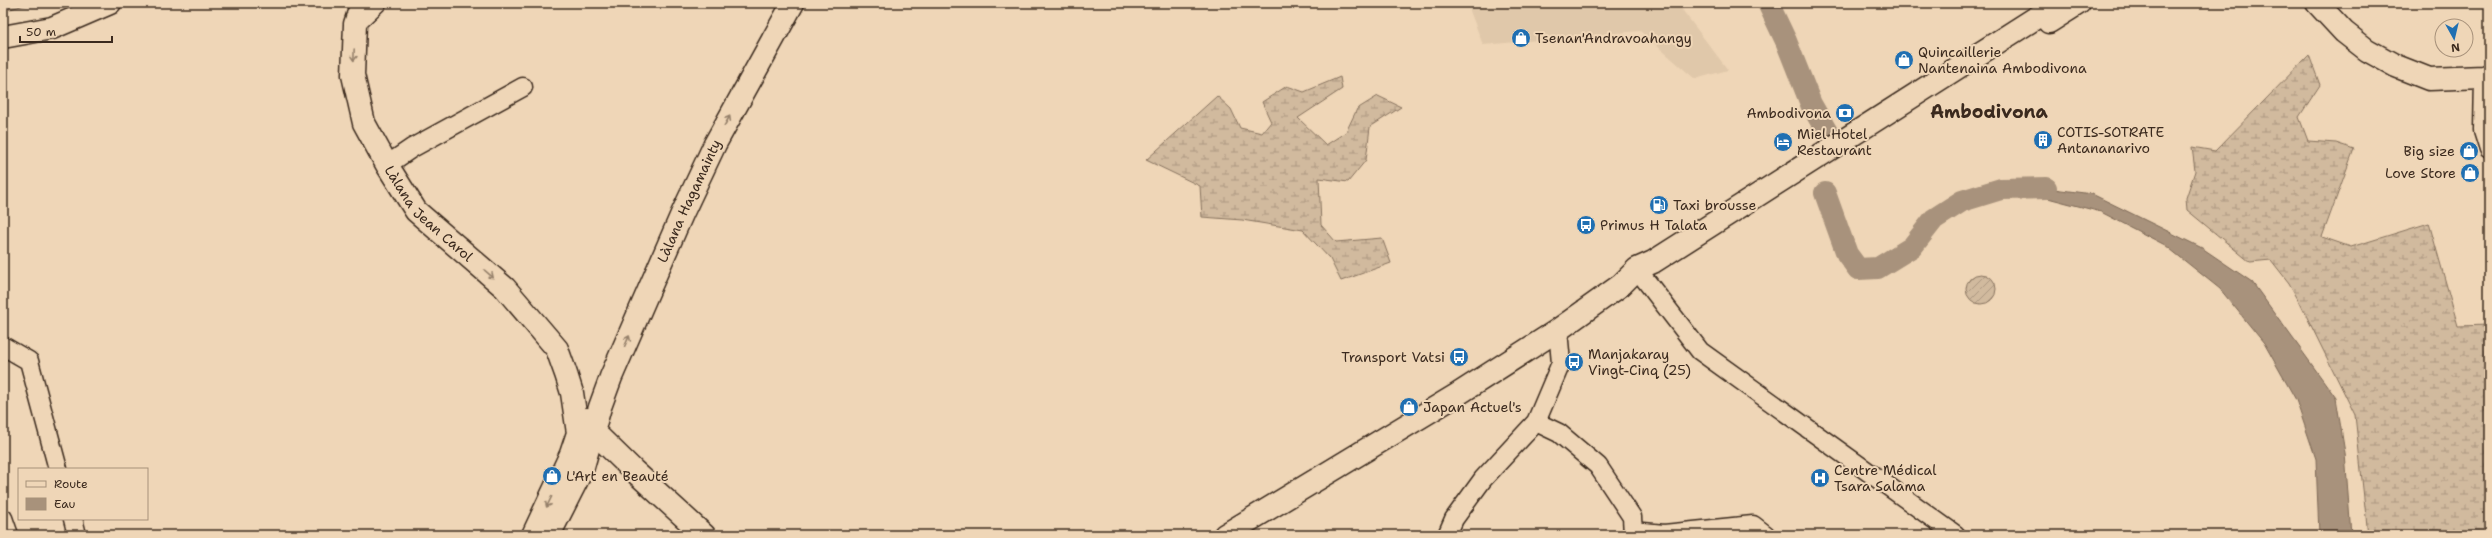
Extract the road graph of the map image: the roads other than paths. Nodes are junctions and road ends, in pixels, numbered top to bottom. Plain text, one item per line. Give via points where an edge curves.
1 (110, 3) edge
2 (362, 3) edge
3 (377, 3) edge
4 (793, 3) edge
5 (2059, 3) edge
6 (2079, 3) edge
7 (2317, 3) edge
8 (355, 24) junction
9 (3, 37) edge
10 (2487, 76) edge
11 (1947, 81) junction
12 (523, 87) dead end
13 (2489, 149) edge
14 (387, 165) junction
15 (1640, 273) junction
16 (1558, 330) junction
17 (3, 346) edge
18 (29, 361) junction
19 (3, 363) edge
20 (611, 377) junction
21 (569, 383) junction
22 (600, 406) junction
23 (1536, 422) junction
24 (584, 450) junction
25 (58, 468) edge
26 (633, 470) junction
27 (3, 518) edge
28 (73, 520) edge
29 (1633, 533) edge
30 (9, 535) edge
31 (77, 535) edge
32 (533, 535) edge
33 (548, 535) edge
34 (704, 535) edge
35 (1225, 535) edge
36 (1447, 535) edge
37 (1766, 535) edge
38 (1956, 535) edge

1 - 9 main road via 52,28
2 - 8 main road, Làlana Jean Carol
3 - 8 street
20 -> 4 main road, Làlana Hagamainty via 715,144
5 - 11 main road
6 - 11 main road
7 - 10 main road via 2344,32 2367,50 2396,66 2429,79
8 -> 14 main road, Làlana Jean Carol via 353,75 364,123
10 - 13 street via 2483,130
11 - 15 main road via 1653,262
12 - 14 street via 412,148
14 -> 21 main road, Làlana Jean Carol via 416,211 505,288 557,349
15 - 16 main road
15 - 38 street via 1700,351
16 - 23 street via 1561,363
16 - 35 main road via 1442,404
17 - 18 street
18 - 19 street
18 - 25 street
20 - 21 main road via 600,391 592,394
20 - 22 main road, Làlana Hagamainty
21 - 24 main road
21 - 24 main road via 578,433
22 - 24 main road, Làlana Hagamainty
22 - 26 main road via 601,436
23 - 29 street via 1559,434 1598,466 1632,517
23 - 36 street via 1483,479 1454,519
24 - 26 main road
24 - 26 main road via 595,455 603,453
24 -> 32 main road
24 - 33 main road
26 - 34 main road
27 - 30 street
28 - 31 street
29 - 37 street via 1664,534 1753,525

